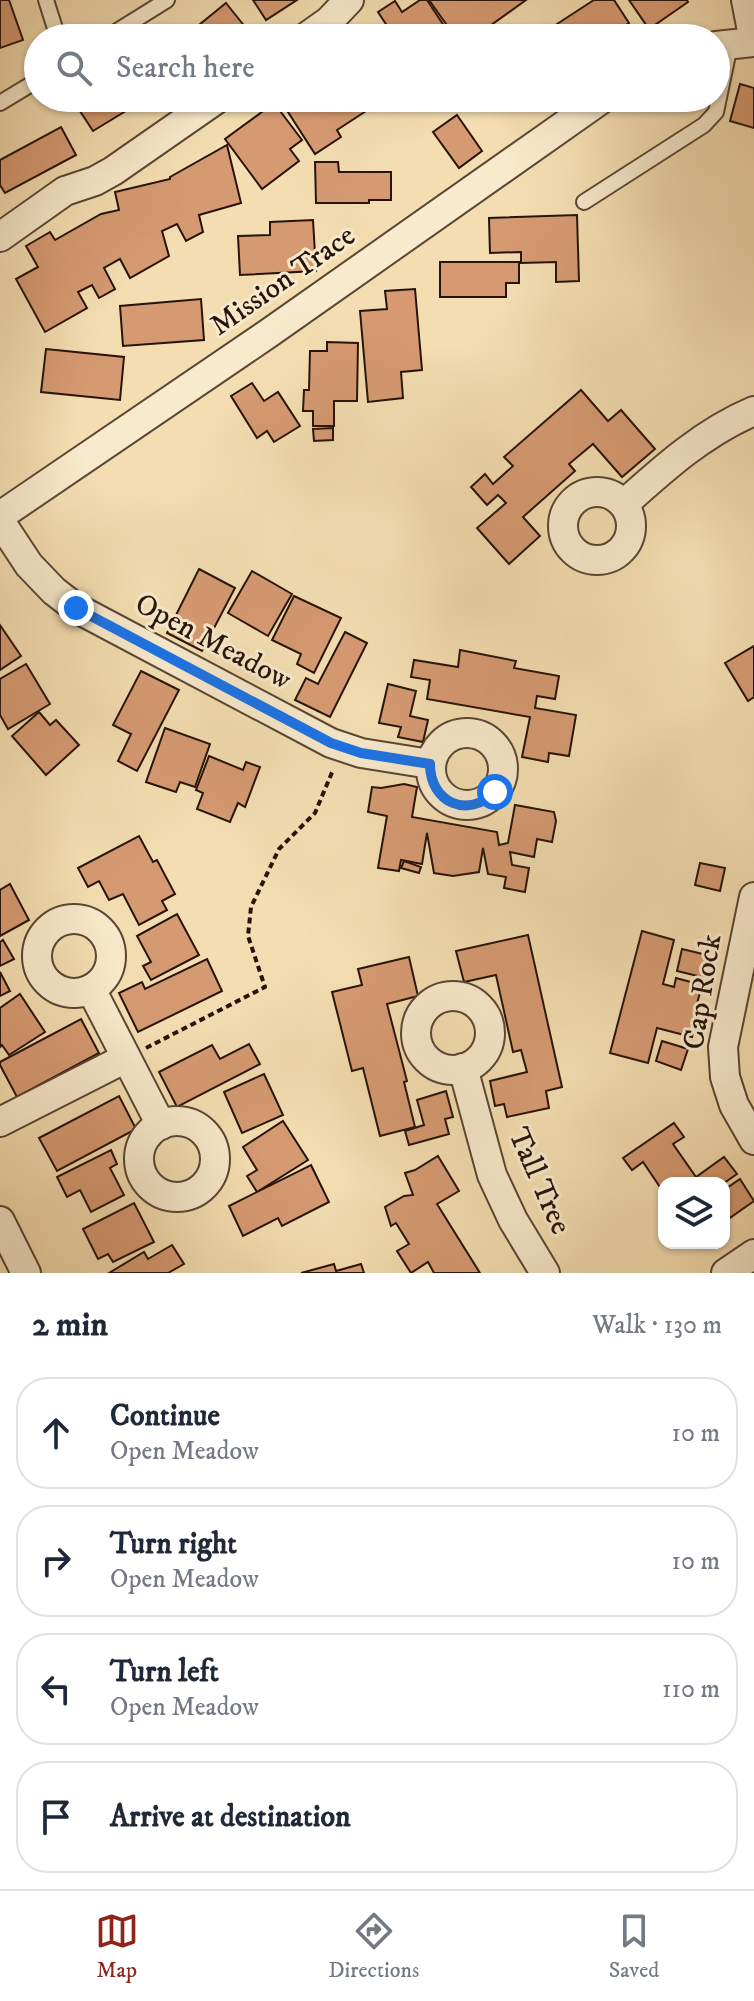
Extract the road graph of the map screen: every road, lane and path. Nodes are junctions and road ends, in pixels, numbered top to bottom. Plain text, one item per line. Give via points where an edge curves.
1 (46, 0) edge
2 (167, 0) edge
3 (349, 0) edge
4 (746, 0) edge
5 (54, 24) edge
6 (128, 24) edge
7 (325, 24) edge
8 (738, 43) edge
9 (730, 68) edge
10 (24, 88) edge
11 (0, 103) edge
12 (198, 112) edge
13 (583, 112) edge
14 (716, 112) edge
15 (584, 202) dead end
16 (0, 237) edge
17 (754, 411) edge
18 (624, 504) dead end
19 (0, 519) edge
20 (342, 747) junction
21 (430, 764) dead end
22 (754, 897) edge
23 (91, 989) dead end
24 (126, 1058) junction
25 (463, 1068) dead end
26 (0, 1122) edge
27 (161, 1125) dead end
28 (754, 1140) edge
29 (0, 1221) edge
30 (754, 1254) edge
31 (26, 1273) edge
32 (545, 1273) edge
33 (726, 1273) edge

1 - 5 lane
2 - 6 lane
3 - 7 street
4 - 8 street
8 - 9 lane
10 - 11 lane
12 - 16 street via 113,171 65,191
13 - 19 street, Mission Trace
14 - 15 lane
17 - 18 street via 706,436
19 - 20 street, Open Meadow via 29,565 76,608
20 - 21 street, Open Meadow
20 - 24 path via 315,813 279,849 251,907 248,936 265,987
22 - 28 street, Cap Rock via 723,1047 734,1105
23 - 24 street
24 - 26 street
24 - 27 street
25 - 32 street, Tall Tree via 492,1175
29 - 31 street
30 - 33 street

